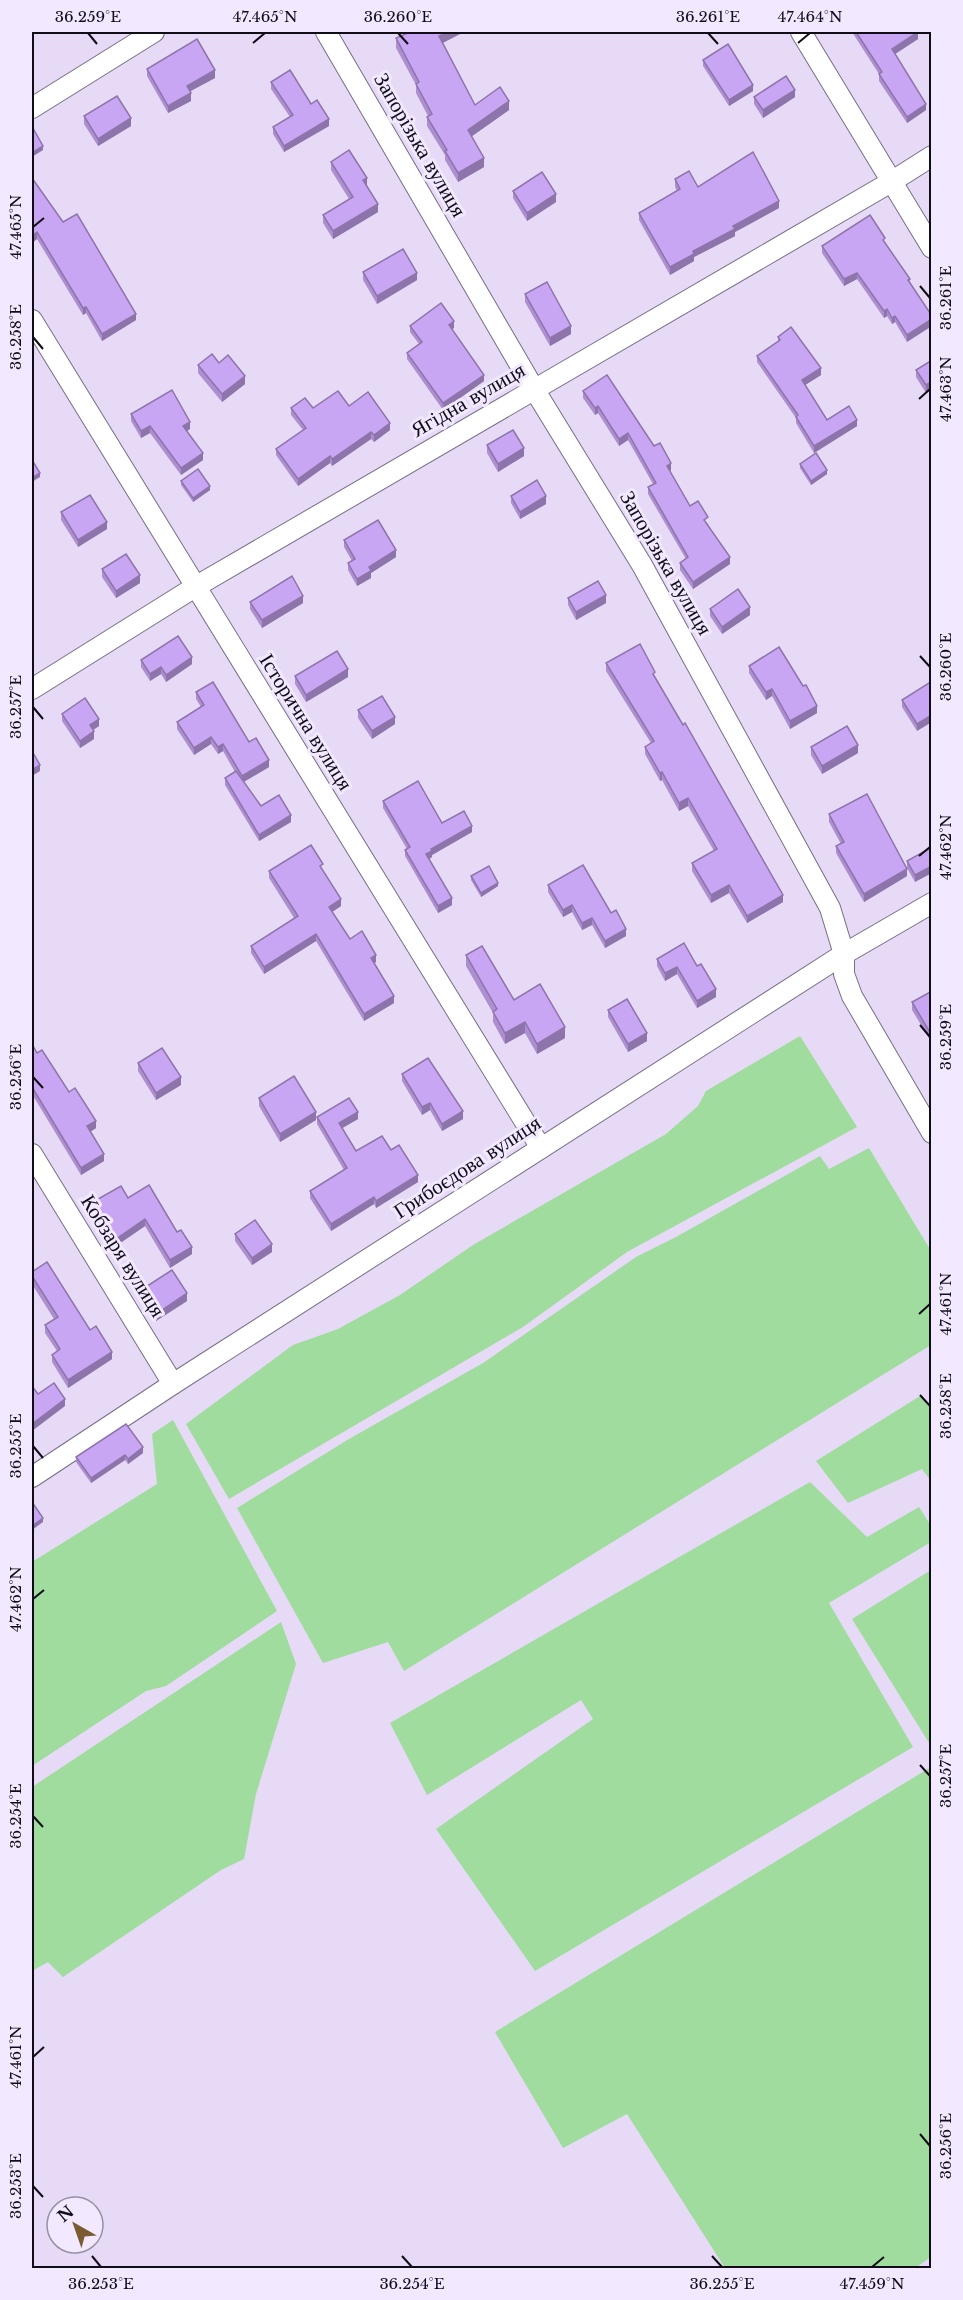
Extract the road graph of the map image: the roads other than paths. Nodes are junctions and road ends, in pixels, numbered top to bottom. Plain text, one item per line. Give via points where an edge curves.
1 (154, 32) edge
2 (326, 32) edge
3 (801, 32) edge
4 (32, 108) edge
5 (932, 156) edge
6 (891, 182) junction
7 (932, 248) edge
8 (32, 320) edge
9 (534, 390) junction
10 (195, 587) junction
11 (32, 688) edge
12 (932, 903) edge
13 (844, 954) junction
14 (932, 1134) edge
15 (541, 1148) junction
16 (32, 1154) edge
17 (173, 1384) junction
18 (32, 1477) edge

1 - 4 street
2 - 9 street, Запорізька вулиця
3 - 6 street
5 - 6 street, Ягідна вулиця
6 - 7 street
6 - 9 street, Ягідна вулиця
8 - 10 street, Історична вулиця
9 - 10 street, Ягідна вулиця
9 - 13 street, Запорізька вулиця via 642,564 830,908
10 - 11 street, Ягідна вулиця
10 - 15 street, Історична вулиця
12 - 13 street, Грибоєдова вулиця
13 - 14 street, Запорізька вулиця via 844,974 852,996
13 - 15 street, Грибоєдова вулиця
15 - 17 street, Грибоєдова вулиця
16 - 17 street, Кобзаря вулиця
17 - 18 street, Грибоєдова вулиця

